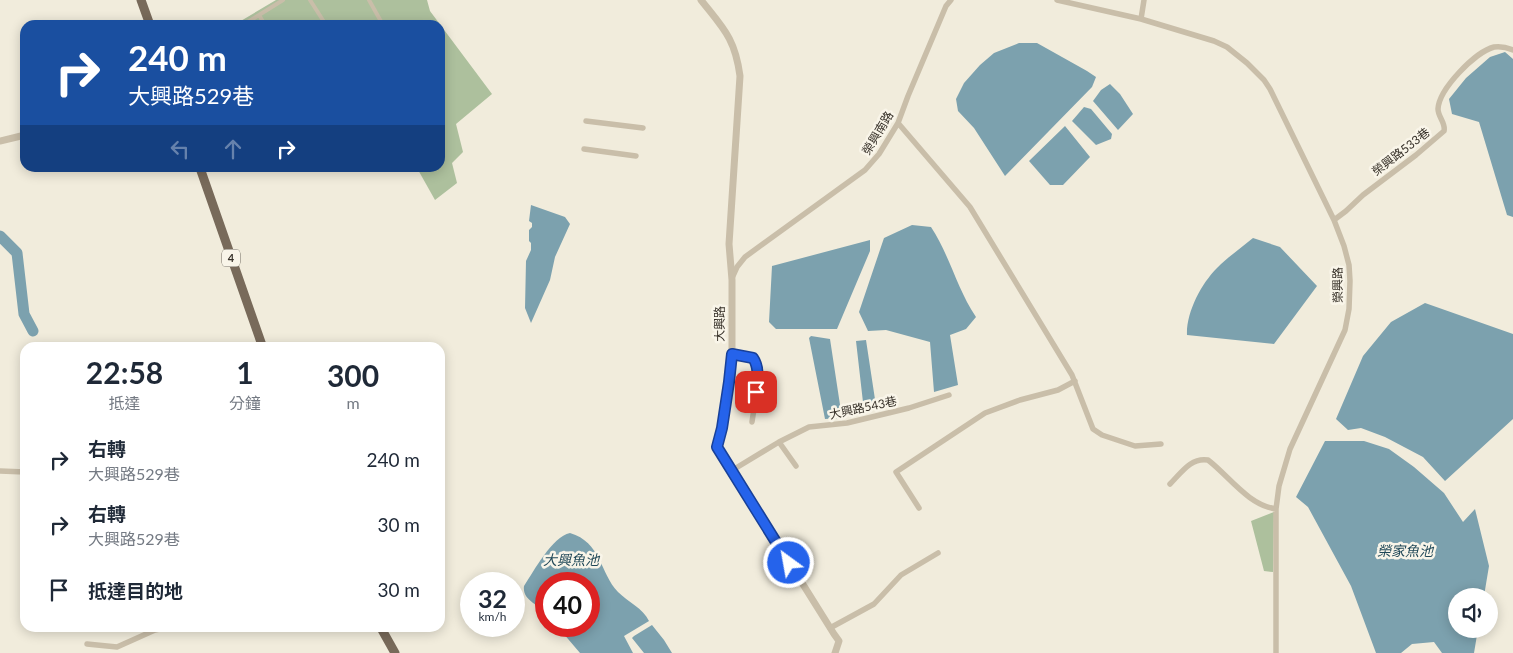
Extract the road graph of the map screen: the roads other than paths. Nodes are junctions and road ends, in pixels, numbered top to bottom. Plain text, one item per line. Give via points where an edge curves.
1 (141, 0) edge
2 (283, 0) edge
3 (310, 0) edge
4 (369, 0) edge
5 (701, 0) edge
6 (951, 0) edge
7 (1057, 0) edge
8 (1144, 0) edge
9 (259, 15) junction
10 (1141, 19) junction
11 (148, 20) edge
12 (250, 20) edge
13 (262, 20) edge
14 (323, 20) edge
15 (380, 20) edge
16 (1513, 50) edge
17 (586, 121) dead end
18 (898, 124) junction
19 (643, 128) dead end
20 (20, 137) edge
21 (0, 141) edge
22 (584, 149) dead end
23 (636, 156) dead end
24 (201, 172) edge
25 (1334, 220) junction
26 (732, 280) junction
27 (261, 342) edge
28 (732, 354) junction
29 (1074, 381) junction
30 (949, 395) dead end
31 (752, 422) dead end
32 (779, 442) junction
33 (1161, 444) dead end
34 (796, 466) dead end
35 (0, 471) edge
36 (731, 471) junction
37 (20, 472) edge
38 (1170, 484) dead end
39 (918, 508) dead end
40 (1276, 509) junction
41 (938, 553) dead end
42 (830, 628) junction
43 (150, 632) edge
44 (383, 632) edge
45 (87, 644) dead end
46 (395, 653) edge
47 (835, 653) edge
48 (1276, 653) edge

1 - 11 main road
2 - 9 street
3 - 14 street
4 - 15 street
5 - 26 street, 大興路 via 730,38 740,76 729,244
6 - 18 street, 榮興南路
7 - 10 street
8 - 10 street
9 - 12 street
9 - 13 street
10 - 25 street, 榮興路 via 1227,47 1258,74 1270,89
16 - 25 street, 榮興路533巷 via 1504,46 1492,48 1458,74 1446,90 1438,111 1444,131
17 - 19 street
18 - 26 street, 榮興南路 via 865,170 746,257
18 - 29 street via 970,207
20 - 21 street
22 - 23 street
24 - 27 main road, 4
25 - 40 street, 榮興路 via 1349,265 1349,309 1345,330 1290,449
26 - 28 street, 大興路
28 - 31 street via 753,358 757,367
28 - 36 street, 大興路 via 717,447
29 - 33 street via 1093,429 1135,446
29 - 39 street via 1058,390 985,413 896,472
30 - 32 street, 大興路543巷 via 846,423 809,427
32 - 34 street
32 - 36 street, 大興路543巷
35 - 37 street
36 - 42 street, 大興路
38 - 40 street via 1200,458 1208,460 1254,500 1266,508
40 - 48 street, 榮興路
41 - 42 street via 901,575 874,604
42 - 47 street, 大興路 via 839,641
43 - 45 street via 117,647
44 - 46 main road

